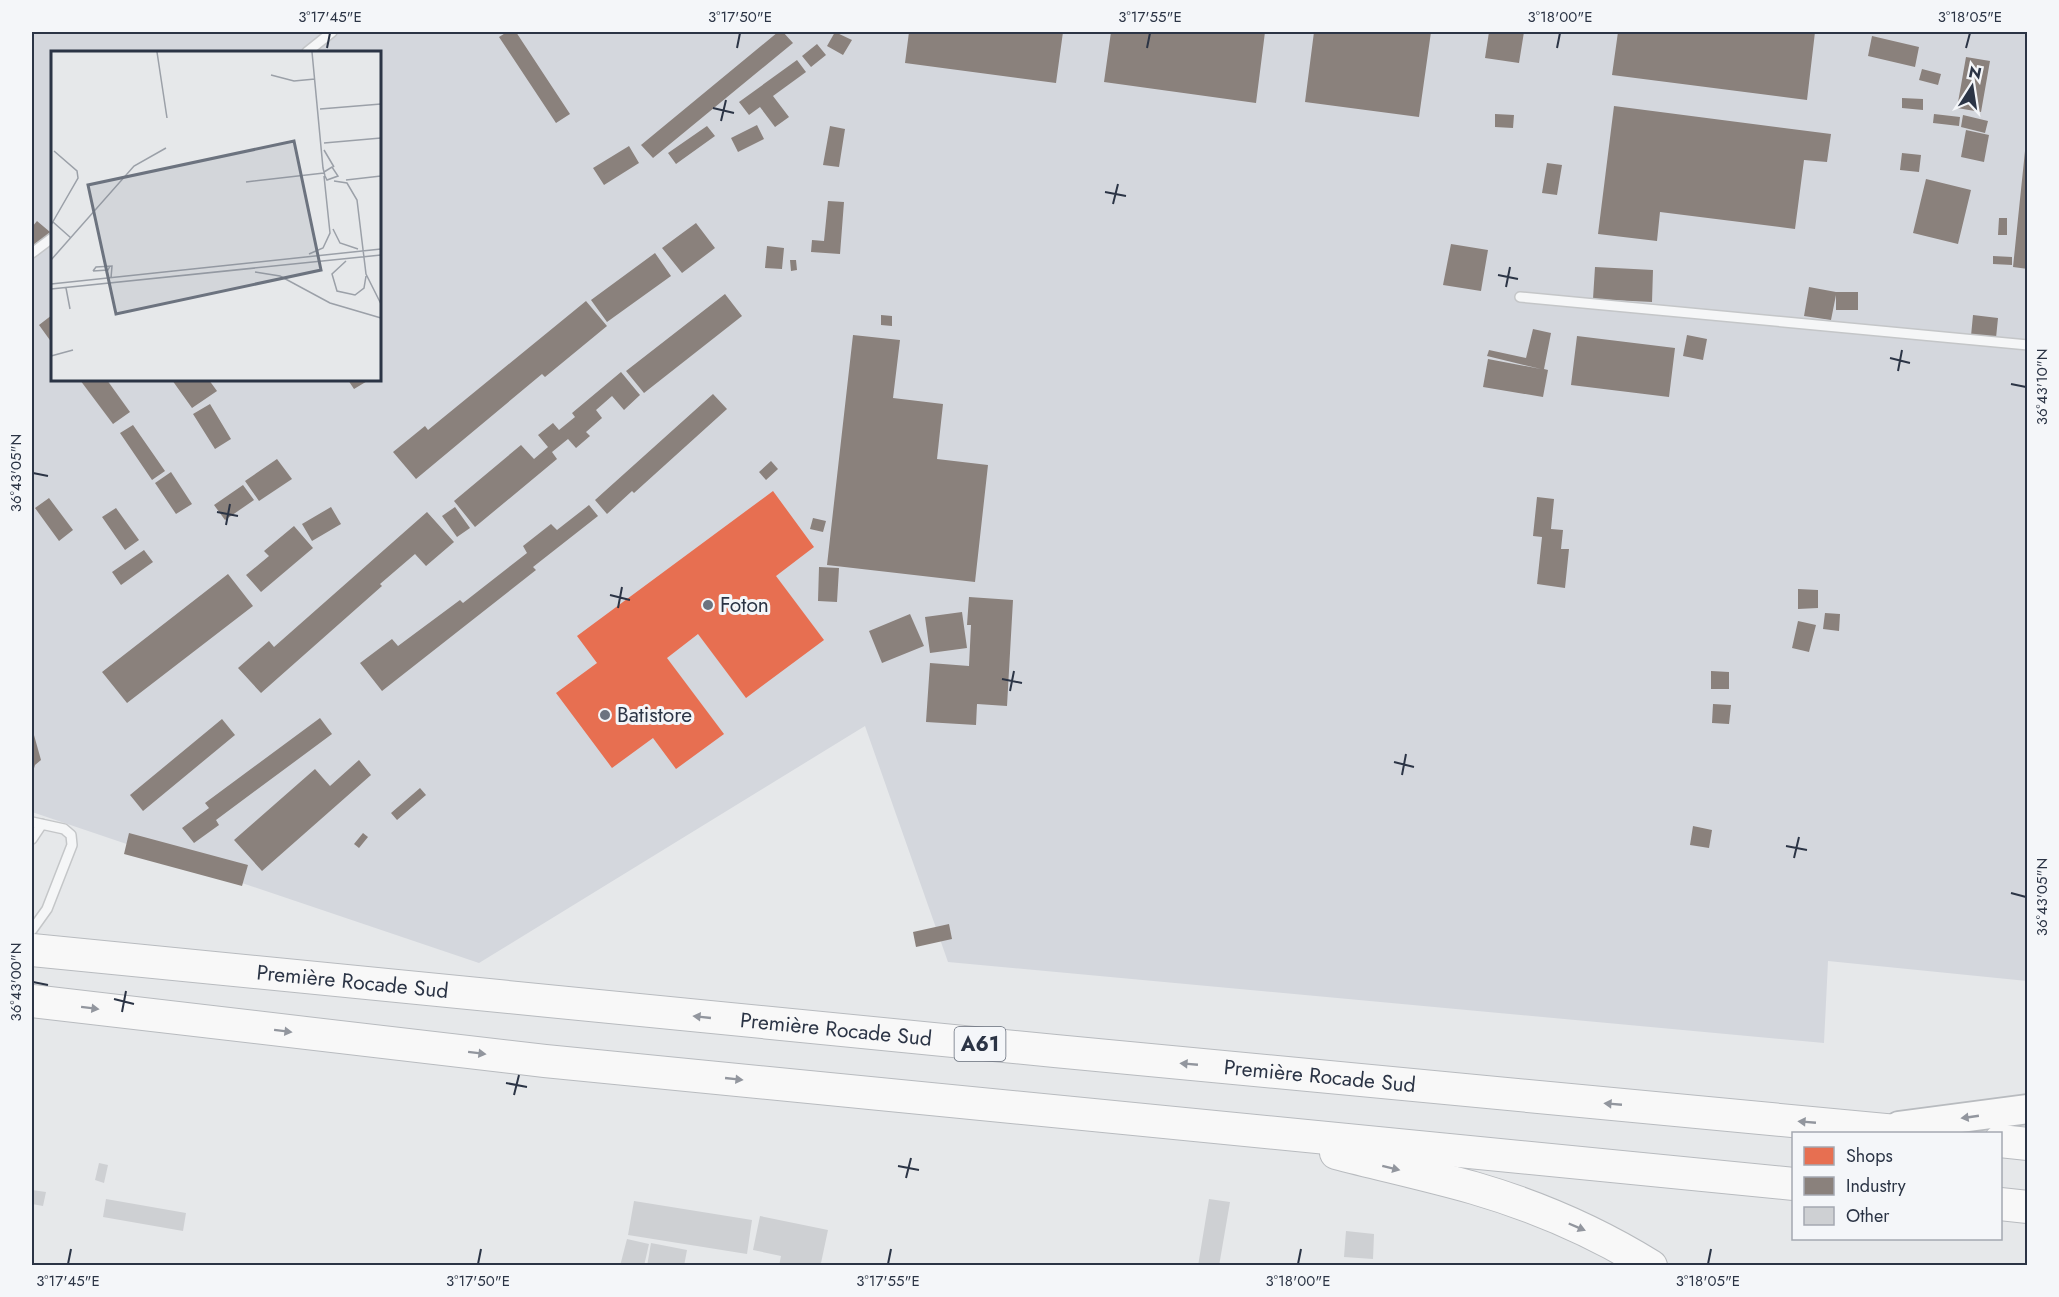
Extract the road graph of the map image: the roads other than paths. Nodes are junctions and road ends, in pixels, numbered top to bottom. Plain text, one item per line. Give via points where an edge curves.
1 (332, 32) edge
2 (308, 51) edge
3 (51, 239) edge
4 (32, 253) edge
5 (1520, 297) dead end
6 (2028, 345) edge
7 (37, 823) edge
8 (32, 839) edge
9 (32, 930) edge
10 (32, 950) edge
11 (32, 1002) edge
12 (2028, 1109) edge
13 (1233, 1127) junction
14 (1882, 1129) junction
15 (1910, 1132) edge
16 (2002, 1141) edge
17 (2028, 1144) edge
18 (1792, 1184) edge
19 (2002, 1204) edge
20 (2028, 1207) edge
21 (1651, 1266) edge

1 - 2 lane
3 - 4 lane
5 - 6 lane
7 - 8 lane
7 - 9 lane via 64,829 71,835 72,844 47,909
14 -> 10 highway, Première Rocade Sud / A61
11 -> 13 highway via 545,1061
12 -> 14 highway
13 - 18 highway
13 -> 21 highway via 1504,1198 1590,1233
14 - 15 highway, Première Rocade Sud / A61
16 - 17 highway
19 - 20 highway

